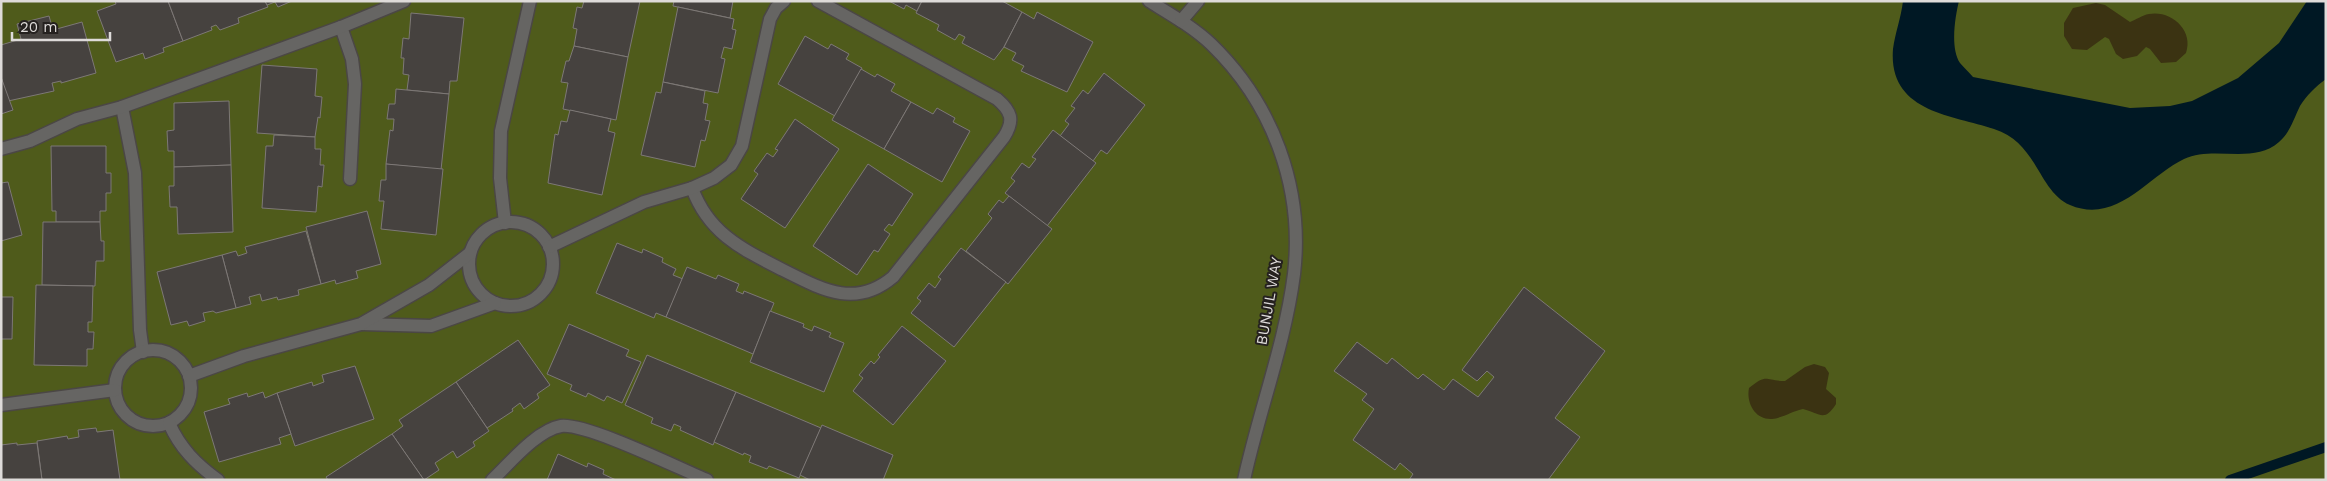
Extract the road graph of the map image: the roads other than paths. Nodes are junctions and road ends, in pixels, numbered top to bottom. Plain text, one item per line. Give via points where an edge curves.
1 (404, 1) edge
2 (530, 1) edge
3 (784, 1) edge
4 (818, 1) edge
5 (1149, 1) edge
6 (1198, 1) edge
7 (1182, 21) junction
8 (341, 27) junction
9 (122, 107) junction
10 (1, 149) edge
11 (350, 179) dead end
12 (692, 188) junction
13 (505, 223) junction
14 (549, 247) junction
15 (470, 253) junction
16 (495, 303) junction
17 (361, 324) junction
18 (144, 352) junction
19 (189, 376) junction
20 (115, 390) junction
21 (1, 405) edge
22 (169, 423) junction
23 (218, 480) edge
24 (492, 480) edge
25 (707, 480) edge
26 (1244, 480) edge

1 - 8 street
2 - 13 street via 501,131 500,178
3 - 12 street via 770,19 738,156 725,172
4 - 12 street via 997,99 1007,108 1010,129 893,277 867,292 838,293 822,289 745,251 707,218
5 - 7 street, BUNJIL WAY
6 - 7 street
7 - 26 street, BUNJIL WAY via 1211,44 1254,95 1280,145 1292,208 1294,274
8 - 9 street
8 - 11 street via 352,59 355,84
9 - 10 street via 77,119 30,141
9 - 18 street via 135,172 139,322
12 - 14 street via 644,202
13 - 14 street via 531,228
13 - 15 street via 483,233
14 - 16 street via 551,275 536,298 509,306
15 - 16 street via 468,265 476,288
15 - 17 street via 429,285
16 - 17 street via 431,326
17 - 19 street via 244,356
18 - 19 street via 167,353 184,366
18 - 20 street via 127,361 120,370
19 - 22 street via 190,392 186,407
20 - 21 street
20 - 22 street via 124,413 134,421 158,426
22 - 23 street via 182,448
24 - 25 street via 536,438 561,426 592,431

